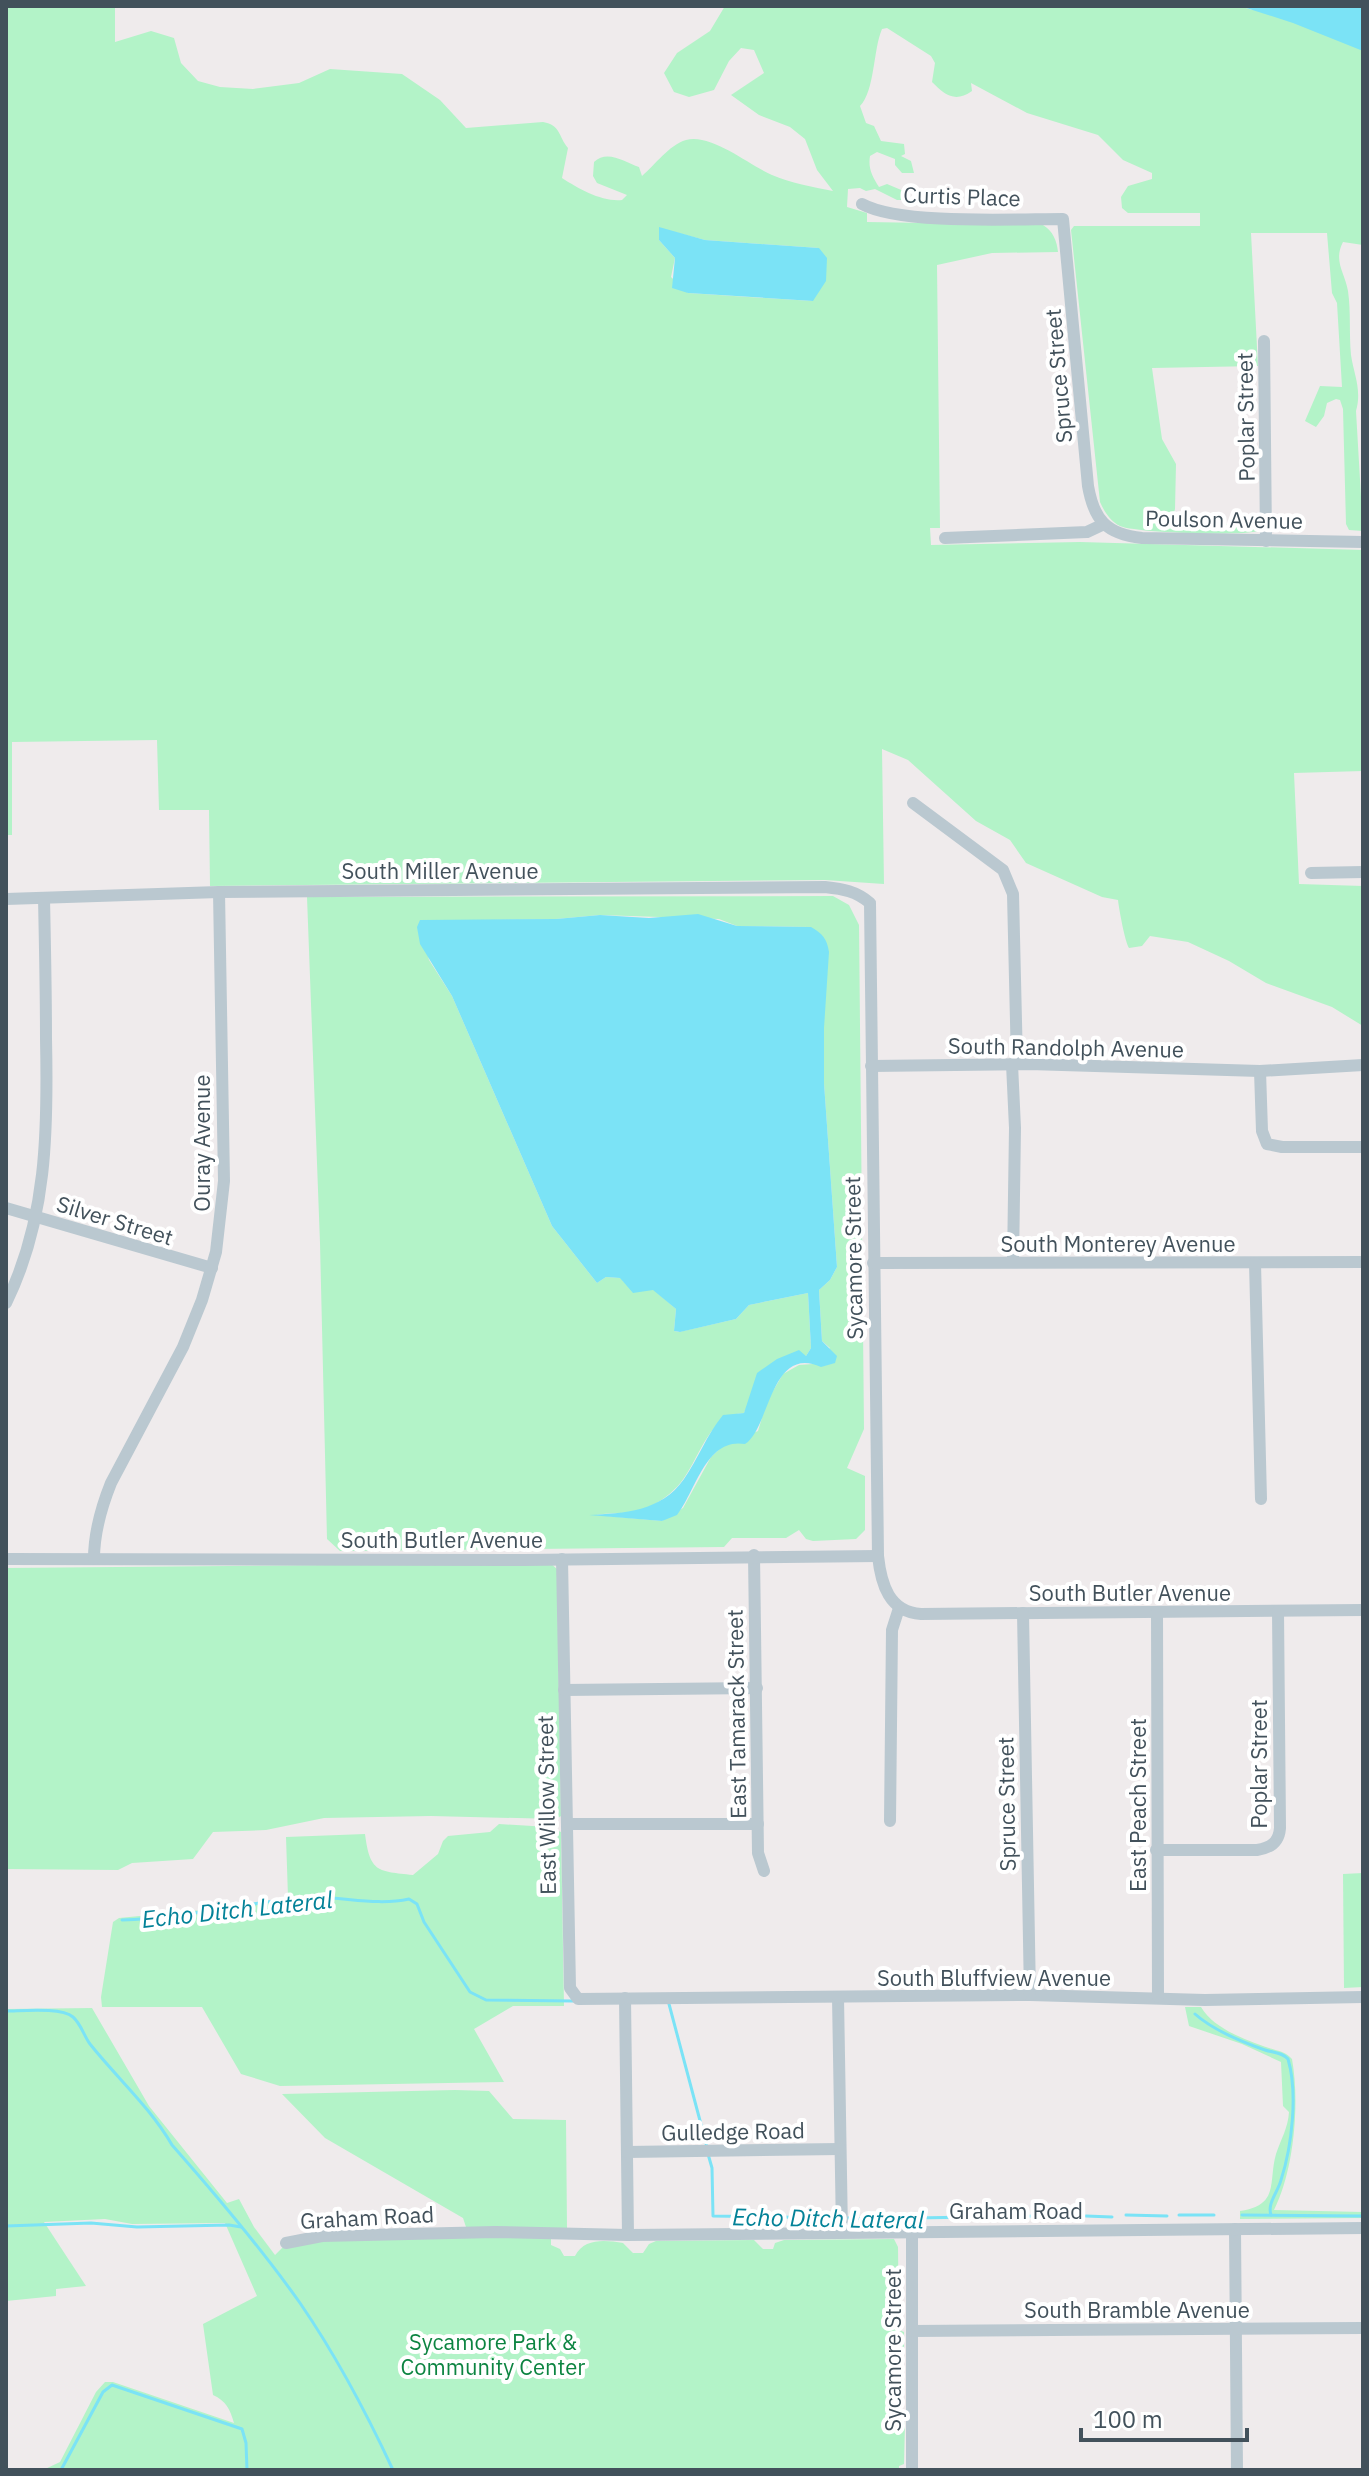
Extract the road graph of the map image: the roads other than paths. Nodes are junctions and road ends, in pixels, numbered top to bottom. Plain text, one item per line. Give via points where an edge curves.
1 (862, 204) dead end
2 (1063, 219) joint
3 (1264, 341) dead end
4 (1104, 524) junction
5 (945, 538) dead end
6 (1266, 541) junction
7 (1363, 542) edge
8 (913, 803) dead end
9 (1363, 872) edge
10 (1311, 873) dead end
11 (219, 892) junction
12 (44, 898) junction
13 (6, 899) edge
14 (870, 903) joint
15 (1015, 1064) junction
16 (1363, 1065) edge
17 (871, 1066) junction
18 (1260, 1071) junction
19 (1363, 1147) edge
20 (6, 1208) edge
21 (36, 1217) junction
22 (1013, 1262) junction
23 (1363, 1262) edge
24 (873, 1263) junction
25 (1255, 1263) junction
26 (212, 1268) junction
27 (6, 1303) edge
28 (1261, 1499) dead end
29 (754, 1555) junction
30 (878, 1556) junction
31 (6, 1559) edge
32 (94, 1559) junction
33 (562, 1559) junction
34 (899, 1608) junction
35 (1363, 1610) edge
36 (1278, 1611) junction
37 (1157, 1612) junction
38 (1023, 1613) junction
39 (757, 1688) junction
40 (564, 1690) junction
41 (890, 1821) dead end
42 (567, 1824) junction
43 (758, 1824) junction
44 (1156, 1850) junction
45 (764, 1871) dead end
46 (1030, 1995) junction
47 (838, 1997) junction
48 (1158, 1997) junction
49 (1363, 1997) edge
50 (625, 1998) junction
51 (840, 2149) junction
52 (627, 2152) junction
53 (1363, 2228) edge
54 (1235, 2229) junction
55 (912, 2231) junction
56 (842, 2232) junction
57 (628, 2235) junction
58 (286, 2243) dead end
59 (1363, 2328) edge
60 (1236, 2329) junction
61 (912, 2331) junction
62 (912, 2470) edge
63 (1237, 2470) edge

1 - 2 street, Curtis Place via 873,211 905,215
2 - 4 street, Spruce Street via 1088,486 1093,509
3 - 6 street, Poplar Street
4 - 5 street via 1087,532
4 - 6 street, Poulson Avenue via 1128,537
6 - 7 street, Poulson Avenue
8 - 15 street via 1003,870 1013,894
9 - 10 street
11 - 12 street, South Miller Avenue
11 - 14 street, South Miller Avenue via 825,887 851,891
11 - 26 street, Ouray Avenue via 224,1191
12 - 13 street, South Miller Avenue
12 - 21 street via 47,1107
14 - 17 street, Sycamore Street
15 - 17 street, South Randolph Avenue
15 - 18 street, South Randolph Avenue
15 - 22 street
16 - 18 street, South Randolph Avenue
17 - 24 street, Sycamore Street
18 - 19 street via 1267,1144
20 - 21 street, Silver Street
21 - 26 street, Silver Street
21 - 27 street
22 - 24 street, South Monterey Avenue
22 - 25 street, South Monterey Avenue
23 - 25 street, South Monterey Avenue
24 - 30 street, Sycamore Street
25 - 28 street
26 - 32 street, Ouray Avenue via 183,1347 111,1483 97,1525
29 - 30 street, South Butler Avenue
29 - 33 street, South Butler Avenue
29 - 39 street, East Tamarack Street
30 - 34 street, Sycamore Street via 885,1588
31 - 32 street, South Butler Avenue
32 - 33 street, South Butler Avenue
33 - 40 street, East Willow Street
34 - 38 street, South Butler Avenue via 921,1614
34 - 41 street via 892,1630
35 - 36 street, South Butler Avenue
36 - 37 street, South Butler Avenue
36 - 44 street, Poplar Street via 1278,1839 1257,1850
37 - 38 street, South Butler Avenue
37 - 44 street, East Peach Street
38 - 46 street, Spruce Street
39 - 40 street
39 - 43 street, East Tamarack Street
40 - 42 street, East Willow Street
42 - 43 street
42 - 50 street, East Willow Street via 571,1993 583,2000
43 - 45 street, East Tamarack Street
44 - 48 street, East Peach Street
46 - 47 street, South Bluffview Avenue
46 - 48 street, South Bluffview Avenue
47 - 50 street, South Bluffview Avenue
47 - 51 street
48 - 49 street, South Bluffview Avenue
50 - 52 street
51 - 52 street, Gulledge Road
51 - 56 street
52 - 57 street
53 - 54 street, Graham Road
54 - 55 street, Graham Road
54 - 60 street
55 - 56 street, Graham Road
55 - 61 street, Sycamore Street
56 - 57 street, Graham Road
57 - 58 street, Graham Road via 473,2232 322,2236
59 - 60 street, South Bramble Avenue
60 - 61 street, South Bramble Avenue
60 - 63 street
61 - 62 street, Sycamore Street

